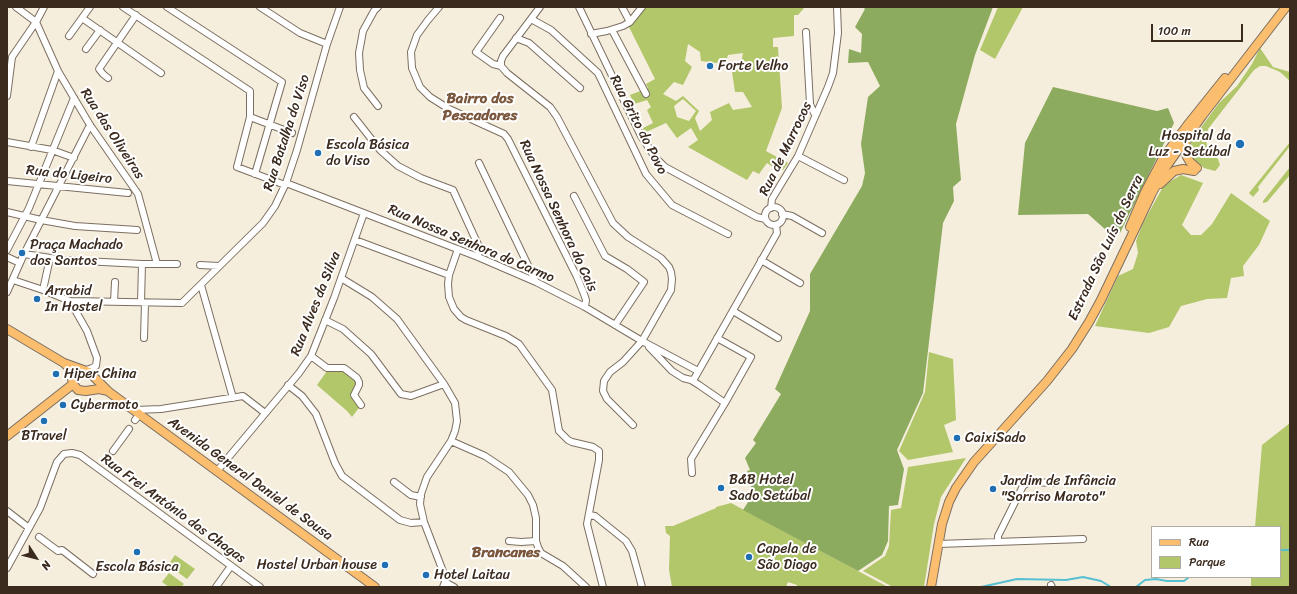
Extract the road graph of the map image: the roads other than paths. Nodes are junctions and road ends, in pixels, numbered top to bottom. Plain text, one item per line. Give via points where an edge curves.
1 (16, 7) edge
2 (44, 7) edge
3 (90, 7) edge
4 (123, 7) edge
5 (167, 7) edge
6 (260, 7) edge
7 (340, 7) edge
8 (378, 7) edge
9 (439, 7) edge
10 (540, 7) edge
11 (578, 7) edge
12 (622, 7) edge
13 (642, 7) edge
14 (837, 7) edge
15 (1282, 7) edge
16 (1286, 7) edge
17 (136, 15) junction
18 (82, 18) junction
19 (500, 18) dead end
20 (531, 19) junction
21 (36, 22) junction
22 (630, 22) junction
23 (100, 30) junction
24 (612, 30) junction
25 (806, 32) dead end
26 (591, 34) junction
27 (69, 36) dead end
28 (516, 38) junction
29 (117, 43) junction
30 (327, 44) junction
31 (86, 49) dead end
32 (501, 66) junction
33 (58, 71) junction
34 (161, 73) dead end
35 (108, 78) dead end
36 (580, 88) dead end
37 (646, 94) dead end
38 (7, 96) edge
39 (74, 98) junction
40 (378, 106) dead end
41 (816, 114) junction
42 (250, 117) junction
43 (354, 117) dead end
44 (271, 124) junction
45 (90, 125) junction
46 (292, 132) dead end
47 (1188, 135) junction
48 (7, 142) edge
49 (31, 147) junction
50 (52, 150) junction
51 (798, 156) junction
52 (74, 158) junction
53 (480, 164) dead end
54 (255, 174) junction
55 (844, 180) dead end
56 (7, 182) edge
57 (285, 184) junction
58 (38, 185) junction
59 (59, 187) junction
60 (128, 193) dead end
61 (574, 196) dead end
62 (1148, 200) junction
63 (771, 208) junction
64 (7, 212) edge
65 (364, 213) junction
66 (782, 214) junction
67 (24, 216) junction
68 (765, 219) junction
69 (41, 220) junction
70 (776, 225) junction
71 (137, 230) dead end
72 (822, 233) dead end
73 (728, 234) dead end
74 (355, 240) junction
75 (458, 249) junction
76 (7, 250) edge
77 (24, 254) junction
78 (7, 257) edge
79 (478, 257) junction
80 (50, 258) junction
81 (761, 260) junction
82 (20, 263) junction
83 (142, 264) junction
84 (157, 264) junction
85 (177, 264) dead end
86 (200, 265) dead end
87 (219, 266) junction
88 (7, 274) edge
89 (448, 275) junction
90 (13, 278) junction
91 (341, 278) junction
92 (115, 282) dead end
93 (536, 282) junction
94 (800, 284) dead end
95 (201, 285) junction
96 (43, 290) junction
97 (7, 292) edge
98 (70, 301) junction
99 (114, 302) junction
100 (143, 303) junction
101 (585, 307) junction
102 (732, 311) junction
103 (325, 320) junction
104 (615, 325) junction
105 (7, 329) edge
106 (144, 338) dead end
107 (717, 338) junction
108 (778, 338) dead end
109 (642, 341) junction
110 (311, 356) junction
111 (680, 361) junction
112 (64, 362) junction
113 (1056, 369) junction
114 (87, 371) junction
115 (672, 371) junction
116 (695, 376) junction
117 (73, 382) junction
118 (444, 384) junction
119 (288, 385) junction
120 (86, 391) junction
121 (109, 392) junction
122 (233, 398) junction
123 (725, 403) junction
124 (361, 405) dead end
125 (265, 413) junction
126 (136, 414) junction
127 (634, 425) dead end
128 (129, 429) dead end
129 (7, 436) edge
130 (450, 441) junction
131 (113, 451) tunnel mouth
132 (104, 463) tunnel mouth
133 (100, 469) junction
134 (217, 471) junction
135 (692, 473) dead end
136 (394, 482) dead end
137 (1055, 483) dead end
138 (421, 496) junction
139 (7, 512) edge
140 (589, 515) junction
141 (424, 522) junction
142 (29, 528) junction
143 (38, 537) dead end
144 (1083, 539) dead end
145 (536, 540) junction
146 (509, 541) dead end
147 (998, 542) junction
148 (938, 544) junction
149 (8, 565) edge
150 (230, 566) junction
151 (93, 574) dead end
152 (444, 585) edge
153 (216, 587) edge
154 (260, 587) edge
155 (375, 587) edge
156 (454, 587) edge
157 (586, 587) edge
158 (603, 587) edge
159 (642, 587) edge
160 (931, 587) edge

1 - 21 street
2 - 21 street
3 - 18 street
4 - 17 street
5 - 44 street via 282,82
6 - 30 street via 300,32
7 - 30 street, Rua Batalha do Viso
8 - 40 street via 363,31 358,54 364,88
9 - 101 street, Rua Nossa Senhora do Cais via 417,35 411,52 412,68 420,87 448,109 504,134 577,277 586,300
10 - 20 street
11 - 26 street
12 - 22 street
13 - 22 street
14 - 41 street, Rua de Marrocos via 838,33 833,73
15 - 113 main road, Estrada São Luís da Serra via 1163,158 1090,314
16 - 47 main road, Estrada São Luís da Serra
17 - 29 street
17 - 42 street via 250,91
18 - 23 street
18 - 27 street
19 - 32 street via 476,52 493,64
20 - 28 street
20 - 73 street, Rua Grito do Povo via 551,30 598,73 646,174 672,205
21 - 33 street, Rua das Oliveiras
21 - 38 street via 12,57
22 - 24 street
23 - 29 street
23 - 31 street
24 - 26 street
24 - 37 street
25 - 41 street via 810,104
26 - 68 street via 641,136 655,157 665,167
28 - 32 street via 501,58
28 - 36 street via 529,43
29 - 34 street
29 - 35 street via 99,69
30 - 57 street, Rua Batalha do Viso
32 - 109 street via 554,111 617,228 669,267 671,290
33 - 39 street, Rua das Oliveiras
33 - 49 street
39 - 45 street, Rua das Oliveiras
39 - 50 street
41 - 51 street, Rua de Marrocos
42 - 44 street
42 - 54 street, Rua Nossa Senhora do Carmo via 237,167
43 - 79 street via 386,157 408,172 454,191 479,247
44 - 46 street
44 - 54 street
45 - 52 street
45 - 84 street, Rua das Oliveiras via 138,194
47 - 62 main road, Estrada São Luís da Serra
47 - 62 main road via 1185,151 1195,170 1171,172
48 - 49 street
49 - 50 street
50 - 52 street
50 - 58 street
51 - 55 street
51 - 63 street, Rua de Marrocos via 772,199
52 - 59 street
53 - 93 street
54 - 57 street, Rua Nossa Senhora do Carmo
56 - 58 street, Rua do Ligeiro
57 - 65 street, Rua Nossa Senhora do Carmo
57 - 87 street, Rua Batalha do Viso via 275,206 262,223
58 - 59 street, Rua do Ligeiro
58 - 67 street
59 - 60 street, Rua do Ligeiro
59 - 69 street
61 - 104 street via 605,256 644,282
62 - 113 main road, Estrada São Luís da Serra via 1095,311 1078,340
63 - 66 street via 778,209
63 - 68 street via 766,211
64 - 67 street
65 - 74 street, Rua Alves da Silva
65 - 75 street, Rua Nossa Senhora do Carmo
66 - 70 street via 782,221
66 - 72 street via 792,216
67 - 69 street
67 - 76 street
68 - 70 street via 769,224
69 - 71 street via 75,226
69 - 77 street
70 - 81 street via 776,233
74 - 89 street
74 - 91 street, Rua Alves da Silva
75 - 79 street, Rua Nossa Senhora do Carmo
75 - 89 street
77 - 80 street
77 - 82 street
78 - 82 street
79 - 93 street, Rua Nossa Senhora do Carmo
80 - 83 street
80 - 96 street
81 - 94 street
81 - 102 street
82 - 90 street
83 - 84 street
83 - 100 street
84 - 85 street
86 - 87 street
87 - 95 street, Rua Batalha do Viso
88 - 90 street
89 - 140 street via 449,296 457,314 471,323 506,336 519,344 552,390 560,431 568,440 599,451
90 - 96 street
90 - 97 street
91 - 103 street, Rua Alves da Silva
91 - 118 street via 372,297 397,319
92 - 99 street
93 - 101 street, Rua Nossa Senhora do Carmo
95 - 100 street, Rua Batalha do Viso via 182,304
95 - 122 street
96 - 98 street
98 - 99 street
98 - 114 street via 87,331 97,358 96,366
99 - 100 street
100 - 106 street
101 - 104 street, Rua Nossa Senhora do Carmo
102 - 107 street
102 - 108 street
103 - 110 street, Rua Alves da Silva
103 - 118 street via 343,329 371,354 401,394 411,396
104 - 109 street, Rua Nossa Senhora do Carmo
105 - 112 main road
107 - 116 street
107 - 123 street via 751,357
109 - 111 street
109 - 115 street
109 - 127 street via 604,381 607,399
110 - 119 street, Rua Alves da Silva
110 - 124 street via 327,368 344,368 357,378 359,385 354,395
111 - 115 street via 676,362
111 - 116 street
112 - 114 main road
112 - 117 main road via 70,369
113 - 148 main road, Estrada São Luís da Serra via 964,475 945,513
114 - 117 main road via 77,373
114 - 120 main road via 93,377 94,383
114 - 121 main road, Avenida General Daniel de Sousa
115 - 116 street via 683,378
116 - 123 street via 699,385
117 - 120 main road via 78,390
117 - 129 main road
118 - 130 street via 455,403 457,421
119 - 125 street, Rua Alves da Silva
119 - 141 street via 302,396 316,414 342,476 400,520 411,523
120 - 121 main road via 99,389
121 - 126 main road, Avenida General Daniel de Sousa
122 - 125 street via 243,396
122 - 126 street
123 - 135 street via 691,460
125 - 134 street, Rua Alves da Silva
126 - 134 main road, Avenida General Daniel de Sousa
128 - 131 street
130 - 138 street via 427,477
130 - 145 street via 496,462 519,483 533,505
132 - 133 street
133 - 142 street, Rua Frei António das Chagas via 80,455 64,454 57,462 40,508
133 - 150 street, Rua Frei António das Chagas
134 - 155 main road, Avenida General Daniel de Sousa
136 - 138 street via 411,495
137 - 147 street via 1029,482 1023,486 998,536
138 - 141 street
139 - 142 street
140 - 158 street via 587,530
140 - 159 street via 595,516 626,541 632,551
141 - 152 street via 444,574
142 - 149 street
143 - 151 street via 58,551 62,550
144 - 147 street
145 - 146 street
145 - 157 street via 541,553 562,566
147 - 148 street
148 - 160 main road, Estrada São Luís da Serra
150 - 153 street
150 - 154 street, Rua Frei António das Chagas
152 - 156 street

